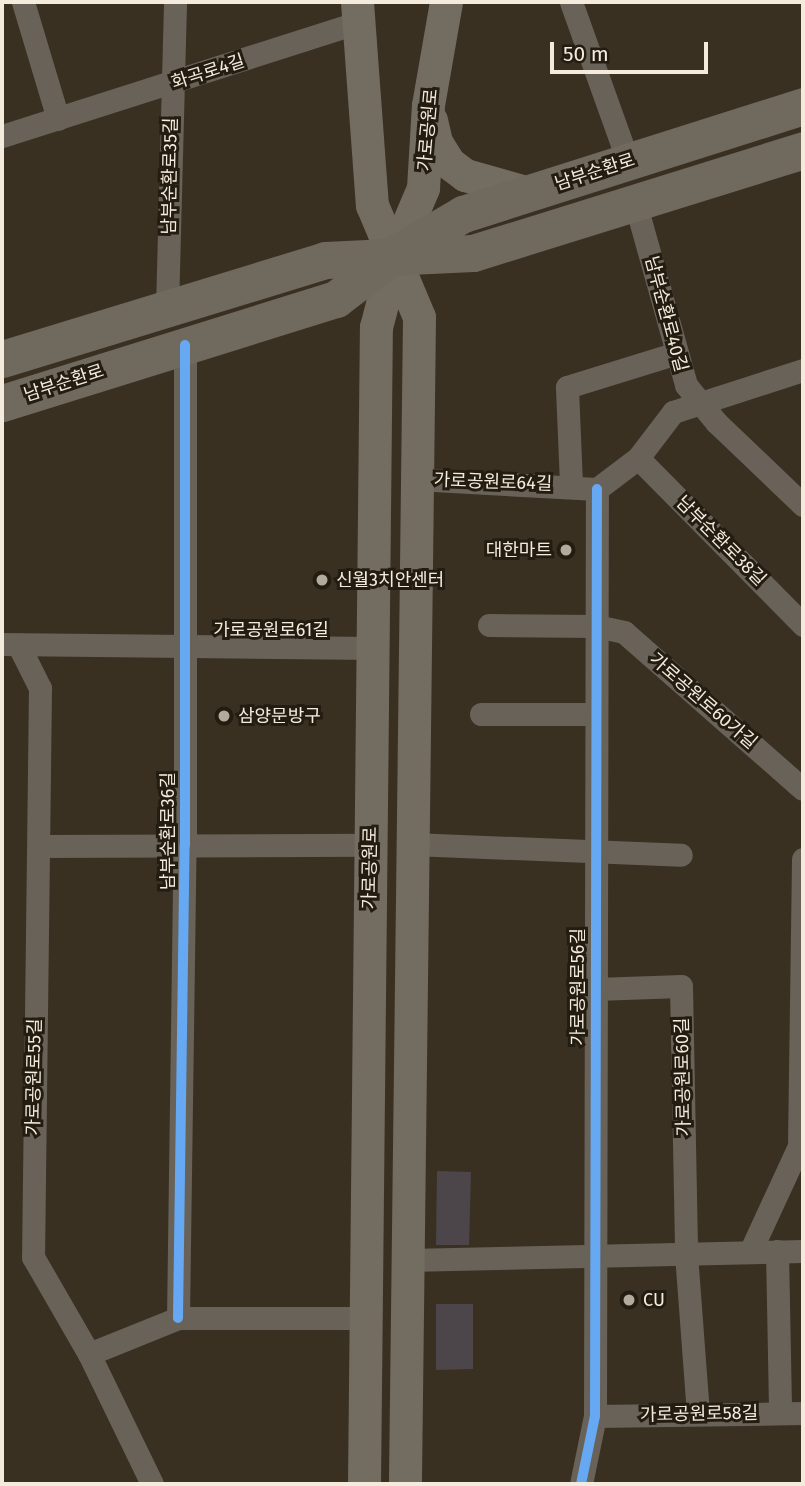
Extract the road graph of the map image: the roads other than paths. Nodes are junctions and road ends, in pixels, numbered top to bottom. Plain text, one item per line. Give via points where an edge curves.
1 (23, 2) edge
2 (175, 2) edge
3 (446, 2) edge
4 (571, 2) edge
5 (357, 13) edge
6 (173, 84) junction
7 (428, 105) junction
8 (803, 106) edge
9 (58, 119) junction
10 (2, 136) edge
11 (803, 150) edge
12 (628, 162) junction
13 (530, 193) junction
14 (635, 202) junction
15 (395, 254) junction
16 (167, 309) junction
17 (185, 345) junction
18 (677, 353) junction
19 (2, 359) edge
20 (799, 377) edge
21 (700, 402) junction
22 (2, 403) edge
23 (638, 458) junction
24 (416, 479) junction
25 (571, 484) junction
26 (597, 489) junction
27 (803, 505) edge
28 (489, 625) dead end
29 (803, 625) edge
30 (596, 626) junction
31 (10, 645) edge
32 (186, 647) junction
33 (373, 648) junction
34 (481, 714) dead end
35 (596, 714) junction
36 (803, 789) edge
37 (412, 844) junction
38 (186, 845) junction
39 (371, 845) junction
40 (38, 846) junction
41 (596, 852) junction
42 (681, 855) dead end
43 (803, 859) edge
44 (803, 970) edge
45 (596, 989) junction
46 (777, 1251) junction
47 (803, 1251) edge
48 (750, 1252) junction
49 (686, 1254) junction
50 (595, 1256) junction
51 (408, 1261) junction
52 (178, 1318) junction
53 (366, 1318) junction
54 (89, 1354) junction
55 (780, 1413) junction
56 (803, 1413) edge
57 (698, 1414) junction
58 (594, 1416) junction
59 (152, 1484) edge
60 (364, 1484) edge
61 (405, 1484) edge
62 (581, 1484) edge

1 - 9 street
2 - 6 street, 남부순환로35길
3 - 7 main road, 가로공원로
4 - 12 street
5 - 6 street, 화곡로4길
5 - 15 main road via 372,205
6 - 9 street, 화곡로4길
6 - 16 street, 남부순환로35길
7 - 13 main road via 436,142 449,163 488,184
7 - 15 main road, 가로공원로 via 423,188
8 - 12 main road, 남부순환로
9 - 10 street, 화곡로4길
11 - 14 main road, 남부순환로
12 - 13 main road, 남부순환로
13 - 15 main road, 남부순환로 via 463,214
14 - 15 main road, 남부순환로 via 473,253
14 - 18 street, 남부순환로40길
15 - 16 main road, 남부순환로 via 325,260
15 - 17 main road, 남부순환로 via 336,299
15 - 24 main road via 419,317
15 - 33 main road, 가로공원로 via 376,327
16 - 19 main road, 남부순환로
17 - 22 main road, 남부순환로
17 - 32 street, 남부순환로36길
18 - 21 street, 남부순환로40길 via 686,385
18 - 25 street, 가로공원로64길 via 567,387
20 - 21 street
21 - 23 street via 673,412
21 - 27 street, 남부순환로40길
23 - 26 street
23 - 29 street, 남부순환로38길
24 - 25 street, 가로공원로64길
24 - 37 main road
25 - 26 street, 가로공원로64길
26 - 30 street, 가로공원로56길
28 - 30 street
30 - 35 street, 가로공원로56길
30 - 36 street, 가로공원로60가길 via 624,632
31 - 32 street, 가로공원로61길
31 - 40 street, 가로공원로55길 via 40,688
32 - 33 street, 가로공원로61길
32 - 38 street, 남부순환로36길
33 - 39 main road, 가로공원로
34 - 35 street
35 - 41 street, 가로공원로56길
37 - 41 street
37 - 51 main road
38 - 39 street
38 - 40 street
38 - 52 street, 남부순환로36길
39 - 53 main road, 가로공원로
40 - 54 street, 가로공원로55길 via 33,1257
41 - 42 street
41 - 45 street, 가로공원로56길
43 - 44 street
44 - 48 street via 799,1146
45 - 49 street, 가로공원로60길 via 681,986
45 - 50 street, 가로공원로56길
46 - 47 street
46 - 48 street
46 - 55 street
48 - 49 street
49 - 50 street
49 - 57 street, 가로공원로60길
50 - 51 street
50 - 58 street, 가로공원로56길
51 - 61 main road
52 - 53 street
52 - 54 street
53 - 60 main road, 가로공원로
54 - 59 street, 가로공원로55길
55 - 56 street, 가로공원로58길
55 - 57 street, 가로공원로58길
57 - 58 street, 가로공원로58길
58 - 62 street, 가로공원로56길

